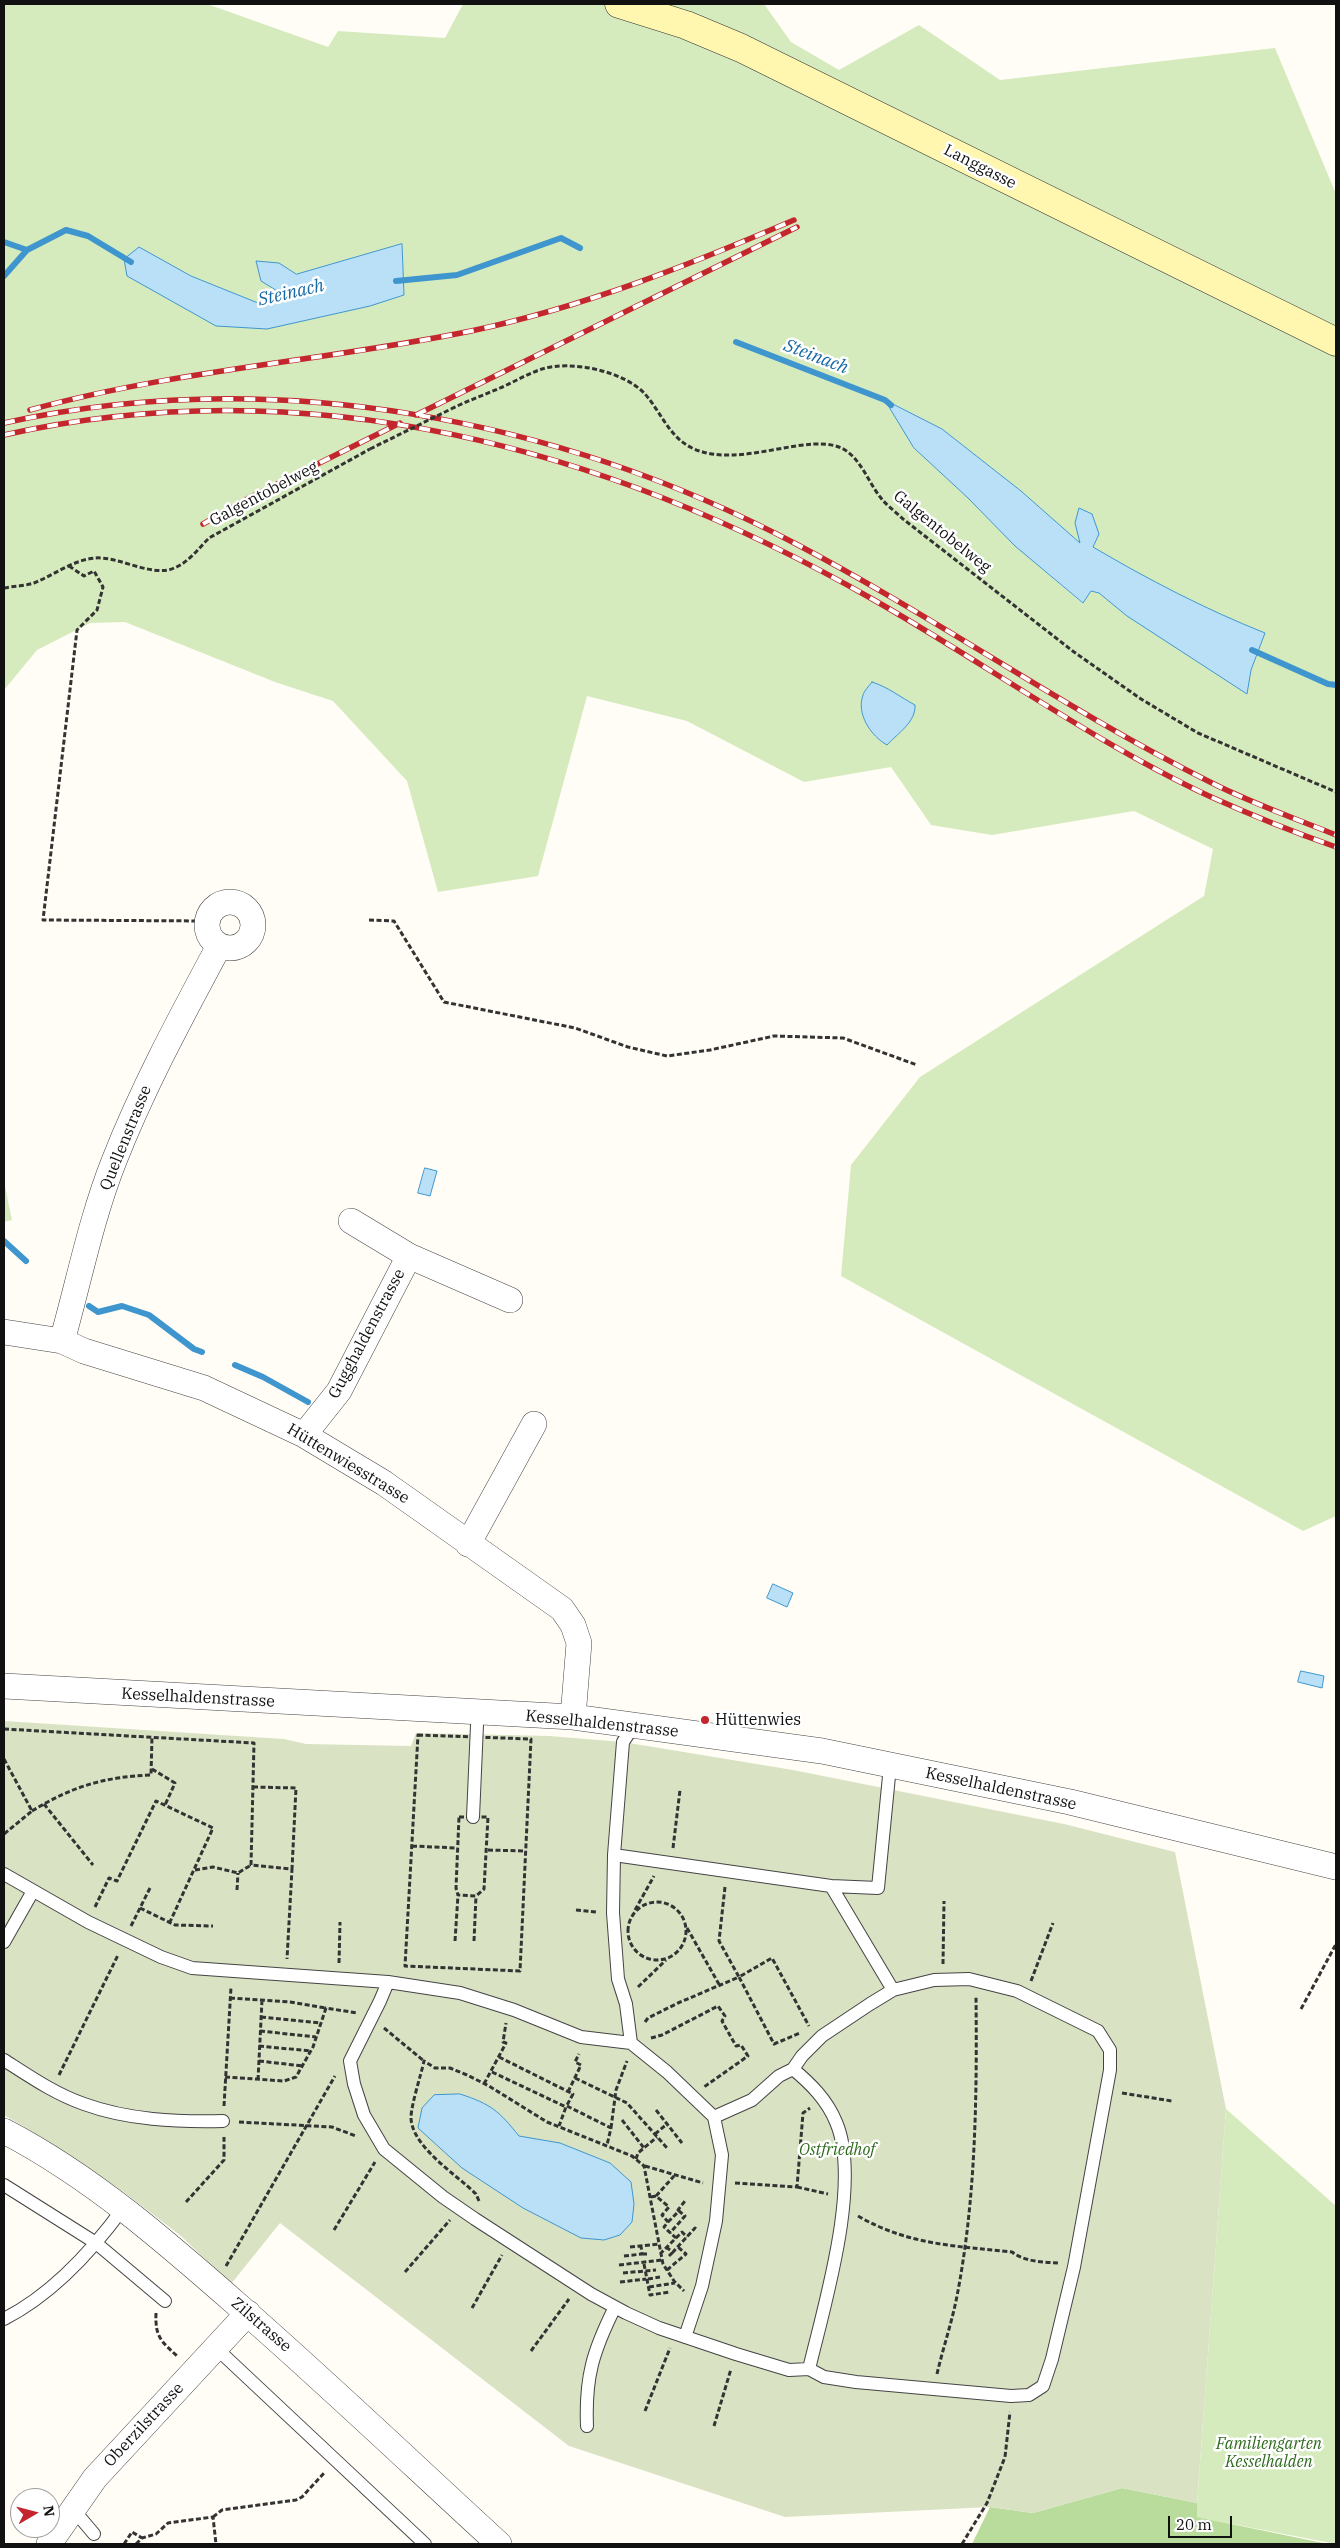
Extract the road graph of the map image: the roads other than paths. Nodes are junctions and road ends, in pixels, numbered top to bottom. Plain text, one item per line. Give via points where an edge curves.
1 (619, 4) edge
2 (1336, 342) edge
3 (219, 946) junction
4 (351, 1221) dead end
5 (409, 1256) junction
6 (510, 1300) dead end
7 (4, 1332) edge
8 (62, 1341) junction
9 (534, 1424) dead end
10 (304, 1435) junction
11 (468, 1544) junction
12 (4, 1686) edge
13 (573, 1717) junction
14 (635, 1724) junction
15 (474, 1731) road end
16 (890, 1766) junction
17 (473, 1817) road end
18 (614, 1856) junction
19 (1336, 1868) edge
20 (4, 1874) edge
21 (831, 1886) junction
22 (33, 1891) junction
23 (4, 1942) edge
24 (388, 1982) junction
25 (893, 1990) junction
26 (631, 2043) junction
27 (4, 2060) edge
28 (793, 2069) junction
29 (714, 2117) junction
30 (223, 2121) road end
31 (4, 2131) edge
32 (4, 2185) edge
33 (124, 2207) junction
34 (96, 2243) junction
35 (165, 2301) road end
36 (615, 2307) junction
37 (248, 2314) junction
38 (4, 2318) edge
39 (680, 2335) junction
40 (215, 2347) junction
41 (809, 2368) junction
42 (587, 2426) dead end
43 (72, 2508) junction
44 (94, 2534) dead end
45 (48, 2544) edge
46 (424, 2544) edge
47 (499, 2544) edge

1 - 2 main road, Langgasse via 686,24 795,73
3 - 3 street via 209,936 207,921 214,908 227,902 240,904 250,914 253,928 246,942 234,949
3 - 8 street, Quellenstrasse via 154,1067 113,1162 90,1233
4 - 5 street
5 - 6 street
5 - 10 street, Gugghaldenstrasse via 339,1392
7 - 8 street, Hüttenwiesstrasse
8 - 10 street, Hüttenwiesstrasse via 84,1351 204,1388
9 - 11 street
10 - 11 street, Hüttenwiesstrasse via 384,1483
11 - 13 street, Hüttenwiesstrasse via 562,1610 573,1625 579,1644 579,1660
12 - 13 street, Kesselhaldenstrasse
13 - 14 street, Kesselhaldenstrasse
14 - 16 street, Kesselhaldenstrasse via 822,1751
14 - 18 lane via 622,1742
15 - 17 lane
16 - 19 street, Kesselhaldenstrasse via 1070,1802
16 - 21 lane via 878,1888
18 - 21 lane
18 - 26 lane via 613,1920 618,1979
20 - 22 lane
21 - 25 lane
22 - 23 lane
22 - 24 lane via 125,1940 192,1968
24 - 26 lane via 460,1993 588,2038
24 - 36 lane via 350,2061 364,2115 384,2149 475,2219
25 - 28 lane via 818,2041
25 - 41 lane via 943,1980 975,1980 1025,1996 1098,2032 1110,2050 1107,2090 1074,2266 1043,2386 1029,2395 933,2390 824,2378
26 - 29 lane
27 - 30 lane via 83,2104 162,2120
28 - 29 lane via 779,2076 752,2100
28 - 41 lane via 824,2099 837,2123 846,2172 827,2293
29 - 39 lane via 722,2155 713,2236 697,2303
31 - 33 street, Zilstrasse
32 - 34 lane
33 - 34 lane
33 - 37 street, Zilstrasse
34 - 35 lane
34 - 38 lane via 53,2286 23,2309
36 - 39 lane
36 - 42 lane via 589,2374
37 - 40 street, Oberzilstrasse
37 - 47 street, Zilstrasse
39 - 41 lane via 789,2370
40 - 43 street, Oberzilstrasse via 95,2478
40 - 46 lane
43 - 44 lane
43 - 45 street, Oberzilstrasse

